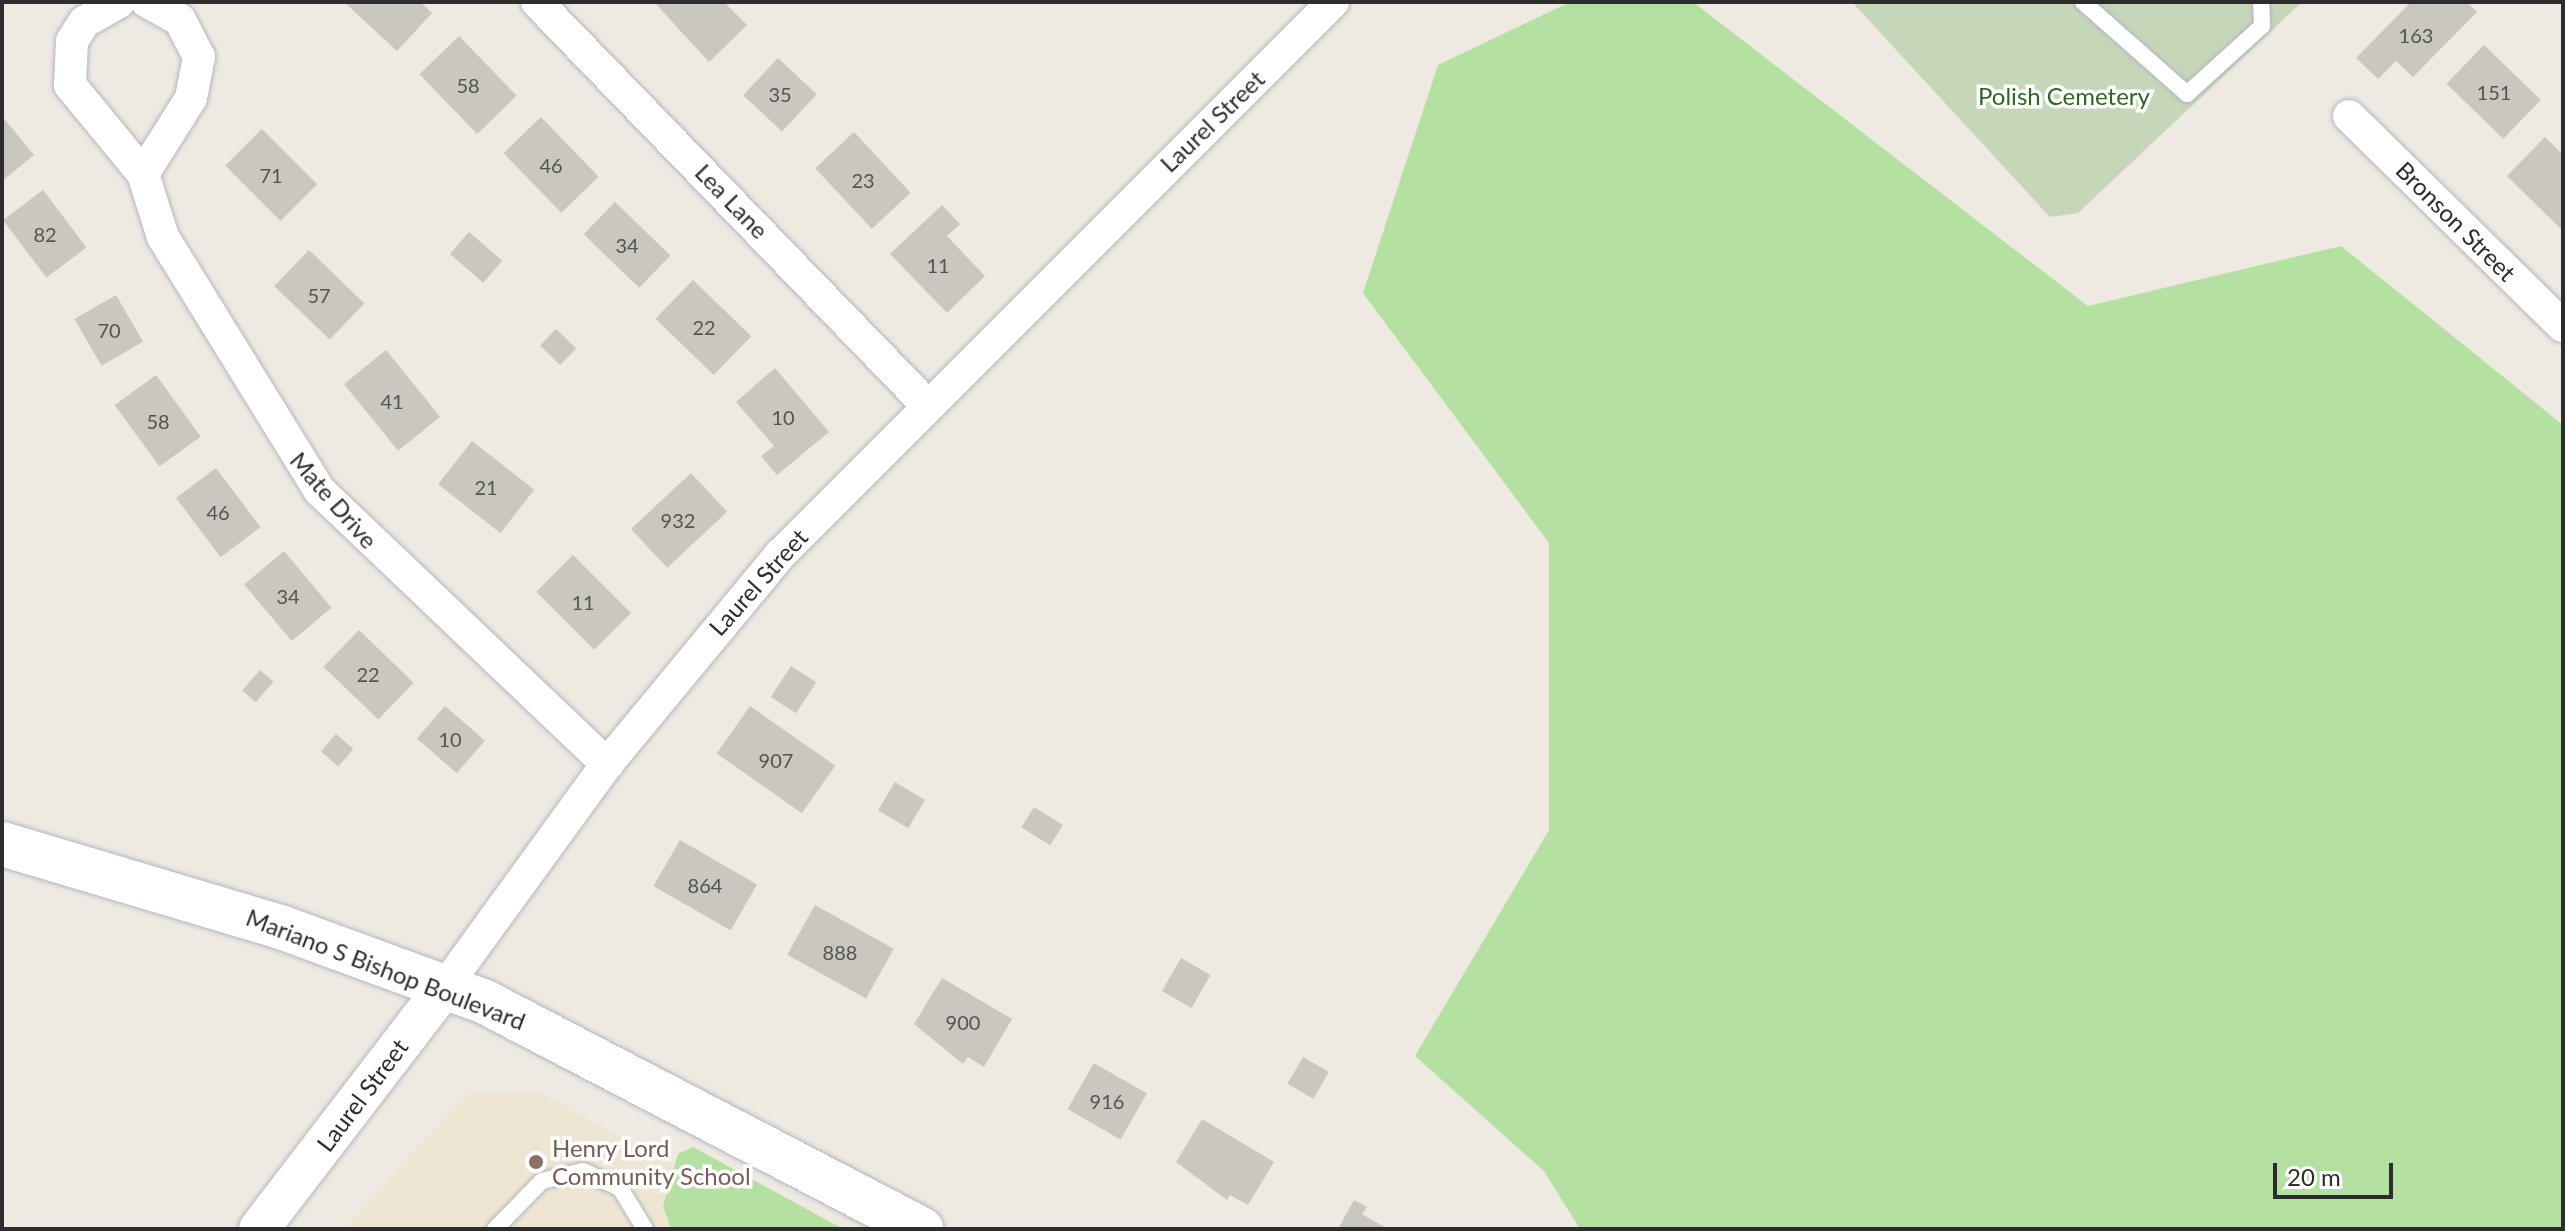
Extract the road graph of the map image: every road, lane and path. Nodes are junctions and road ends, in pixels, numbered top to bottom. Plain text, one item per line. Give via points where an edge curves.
1 (119, 2) edge
2 (147, 2) edge
3 (537, 2) edge
4 (1333, 2) edge
5 (2083, 2) edge
6 (2261, 2) edge
7 (2349, 116) dead end
8 (143, 174) junction
9 (2563, 326) edge
10 (925, 403) junction
11 (607, 764) junction
12 (2, 844) edge
13 (445, 987) junction
14 (259, 1229) edge
15 (495, 1229) edge
16 (645, 1229) edge
17 (921, 1229) edge

1 - 8 street, Mate Drive via 84,22 67,63 81,105
2 - 8 street via 180,20 199,57 191,98
3 - 10 street, Lea Lane
4 - 10 street, Laurel Street
5 - 6 lane via 2187,94 2262,26
7 - 9 street, Bronson Street
8 - 11 street, Mate Drive via 163,237 319,490
10 - 11 street, Laurel Street via 781,554
11 - 13 street, Laurel Street
12 - 13 main road, Mariano S Bishop Boulevard via 213,905
13 - 14 street, Laurel Street
13 - 17 main road, Mariano S Bishop Boulevard via 644,1079
15 - 16 lane via 542,1181 583,1171 620,1188

